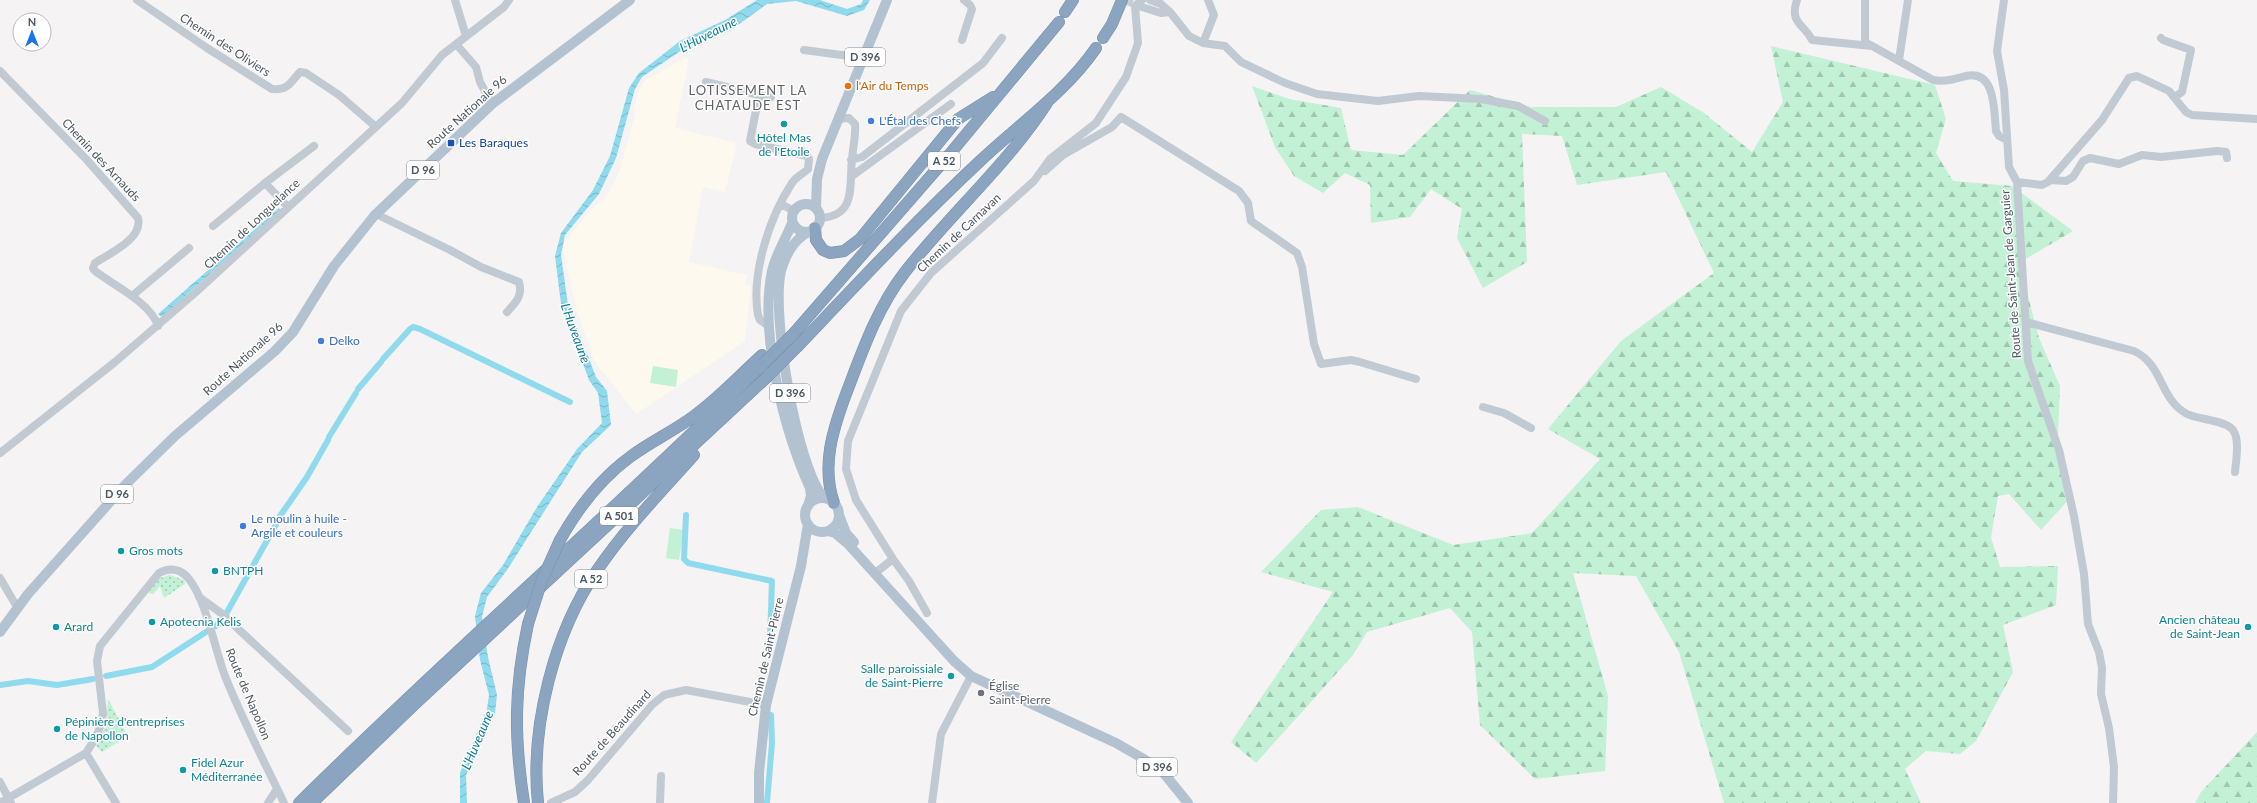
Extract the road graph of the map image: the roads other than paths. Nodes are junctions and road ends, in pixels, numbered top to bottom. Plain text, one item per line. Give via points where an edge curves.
1 (137, 0) edge
2 (454, 0) edge
3 (509, 0) edge
4 (630, 0) edge
5 (887, 0) edge
6 (964, 0) edge
7 (1073, 0) edge
8 (1122, 0) edge
9 (1150, 0) tunnel mouth
10 (1208, 0) edge
11 (1797, 0) edge
12 (1865, 0) edge
13 (1908, 0) edge
14 (2004, 0) edge
15 (1142, 4) edge
16 (1065, 12) dead end
17 (1170, 12) junction
18 (1059, 22) dead end
19 (466, 36) junction
20 (1002, 38) dead end
21 (1103, 38) dead end
22 (2161, 38) dead end
23 (962, 40) dead end
24 (1203, 43) junction
25 (456, 44) junction
26 (1874, 46) junction
27 (1096, 48) dead end
28 (804, 50) dead end
29 (864, 58) junction
30 (1899, 60) junction
31 (0, 71) edge
32 (706, 82) dead end
33 (1002, 92) junction
34 (759, 95) junction
35 (770, 97) dead end
36 (2175, 97) junction
37 (1047, 103) junction
38 (492, 104) junction
39 (951, 104) dead end
40 (840, 116) junction
41 (2257, 119) edge
42 (1545, 121) dead end
43 (376, 127) junction
44 (2007, 140) junction
45 (314, 146) dead end
46 (2227, 158) dead end
47 (851, 160) junction
48 (852, 176) junction
49 (817, 178) junction
50 (2050, 180) junction
51 (1034, 181) junction
52 (2017, 182) junction
53 (265, 183) junction
54 (781, 204) junction
55 (803, 204) junction
56 (288, 207) junction
57 (816, 208) junction
58 (794, 211) junction
59 (376, 214) junction
60 (792, 223) junction
61 (213, 226) dead end
62 (814, 226) junction
63 (189, 248) dead end
64 (845, 274) joint
65 (132, 296) junction
66 (507, 312) dead end
67 (2026, 322) junction
68 (158, 326) junction
69 (770, 327) junction
70 (762, 360) junction
71 (1416, 380) dead end
72 (743, 402) junction
73 (1483, 407) dead end
74 (1531, 428) dead end
75 (0, 453) edge
76 (2235, 472) dead end
77 (829, 500) junction
78 (808, 506) junction
79 (839, 516) junction
80 (808, 524) junction
81 (825, 532) junction
82 (893, 559) junction
83 (801, 566) junction
84 (879, 570) junction
85 (0, 578) edge
86 (197, 595) junction
87 (17, 607) junction
88 (927, 613) dead end
89 (915, 618) junction
90 (492, 626) junction
91 (0, 632) edge
92 (473, 644) junction
93 (970, 676) junction
94 (766, 705) junction
95 (348, 731) dead end
96 (86, 753) junction
97 (662, 776) dead end
98 (0, 782) edge
99 (279, 792) junction
100 (10, 800) edge
101 (0, 803) edge
102 (116, 803) edge
103 (268, 803) edge
104 (284, 803) edge
105 (299, 803) edge
106 (312, 803) edge
107 (524, 803) edge
108 (538, 803) edge
109 (550, 803) edge
110 (660, 803) edge
111 (759, 803) edge
112 (932, 803) edge
113 (1188, 803) edge
114 (2113, 803) edge

1 - 43 street, Chemin des Oliviers via 268,86 281,90 289,86 300,72 306,73 339,95
2 - 19 street
3 - 19 street, Chemin de Longuelance via 504,7
4 - 38 main road, Route Nationale 96 / D 96
5 - 29 main road, D 396
6 - 23 street via 972,9
7 - 16 highway
8 - 21 highway
9 - 17 street via 1162,4
10 - 24 street via 1214,15
11 - 26 street via 1795,16 1800,27 1812,40
12 - 26 street via 1863,39
13 - 30 street
14 - 44 street, Route de Saint-Jean de Garguier via 1997,51 2004,90
15 - 17 street via 1161,13
15 - 51 street, Chemin de Carnavan via 1135,6 1138,43 1126,77 1096,123 1050,159
17 - 24 street via 1189,36
18 - 33 highway, A 52
19 - 25 street, Chemin de Longuelance
20 - 47 street via 983,63 862,157
22 - 36 street via 2192,47 2182,92
24 - 42 street via 1225,46 1241,62 1285,83 1317,94 1378,101 1419,96 1481,99 1518,106
25 - 38 street via 476,67 480,82
25 - 43 street, Chemin de Longuelance via 442,55 402,103
26 - 30 street
27 - 37 highway, A 52 via 1088,61
28 - 29 street
29 - 40 main road, D 396
30 - 44 street via 1902,65 1933,80 1974,76 1986,80 1991,89 1996,131
31 - 65 street, Chemin des Arnauds via 87,160 138,218 138,230 133,237 93,268 97,275 115,283
32 - 34 street
33 - 62 highway via 958,119 851,247 837,253 823,250 816,240
33 - 64 highway, A 52
34 - 35 street
34 - 54 street via 750,141 807,156 809,159 808,169 792,183
36 - 41 street via 2186,112 2192,115
36 - 50 street via 2169,91 2142,78 2129,78 2102,120
37 - 72 highway, A 52, bridge via 933,205
37 - 77 highway via 1028,133 904,272 879,311 835,425 829,448
38 - 59 main road, Route Nationale 96 / D 96
39 - 48 street
40 - 47 street via 853,120 856,131
40 - 49 main road, D 396
43 - 56 street, Chemin de Longuelance
44 - 52 street, Route de Saint-Jean de Garguier via 2009,167
45 - 53 street
46 - 50 street via 2226,152 2217,151 2161,157 2142,155 2119,164 2090,158 2083,161 2073,178 2066,181
47 - 48 street
48 - 62 street via 846,206
49 - 55 main road, D 396
49 - 57 main road, D 396
50 - 52 street via 2042,185
51 - 71 street via 1063,155 1112,127 1121,117 1239,191 1248,203 1251,221 1297,254 1302,267 1314,344 1321,364 1351,360
51 - 82 street, Chemin de Carnavan via 931,272 901,311 848,441 846,469 856,500
52 - 67 street, Route de Saint-Jean de Garguier
53 - 56 street
53 - 61 street
54 - 58 street
54 - 69 street via 769,230 757,282 758,315 760,320
55 - 57 main road
55 - 58 main road
56 - 68 street, Chemin de Longuelance
57 - 62 main road
58 - 60 main road
59 - 66 street via 481,267 519,282 520,295
59 - 87 main road, Route Nationale 96 / D 96 via 334,266 293,332 125,485
60 - 62 main road via 799,230
60 - 69 main road, D 396 via 772,270 769,297
62 - 77 main road, D 396 via 793,244 784,262 778,308 781,344 798,435 820,493
63 - 65 street
64 - 70 highway, A 501, bridge
65 - 68 street, Chemin des Arnauds via 153,314
67 - 76 street via 2146,356 2175,406 2188,415 2229,425 2234,431
67 - 114 street, Route de Saint-Jean de Garguier via 2028,361 2060,450 2084,574 2088,624 2102,668 2101,694 2114,767
68 - 75 street, Chemin de Longuelance
69 - 78 main road, D 396 via 777,384 787,429 810,488
70 - 90 highway, A 501
70 - 107 highway, bridge via 694,417 631,456 613,471 580,507 560,540 542,580 528,624 519,666 516,737
72 - 90 highway, A 501
72 - 108 highway, A 52 via 621,537 597,570 576,606 564,634 545,694 538,759
73 - 74 street via 1504,414
77 - 78 main road via 812,501
77 - 79 main road
78 - 80 main road via 805,518
79 - 81 main road via 834,528
79 - 84 main road, D 396 via 846,534
80 - 81 main road via 816,531
80 - 83 main road, Chemin de Saint-Pierre
81 - 83 main road, Chemin de Saint-Pierre via 812,541
81 - 89 main road, D 396 via 835,534 848,544
82 - 84 street
82 - 88 street, Chemin de Carnavan via 910,581
83 - 94 main road, Chemin de Saint-Pierre
84 - 89 main road, D 396
85 - 87 street
86 - 95 street via 221,613
86 - 96 street, Route de Napollon via 189,579 182,573 166,569 159,573 100,646 97,661 103,713 101,725
86 - 99 street, Route de Napollon via 225,676
87 - 91 main road, Route Nationale 96 / D 96
89 - 93 main road, D 396
90 - 92 highway, A 501
92 - 105 highway, A 501
92 - 106 highway, A 501
93 - 112 street via 941,734
93 - 113 main road, D 396 via 1116,743 1142,758 1162,771
94 - 109 street, Route de Beaudinard via 686,690 664,695 652,704 584,784 575,792
94 - 111 main road, Chemin de Saint-Pierre via 759,773
96 - 100 street
96 - 102 street
97 - 110 street
98 - 100 street
99 - 103 street
99 - 104 street, Route de Napollon
100 - 101 street

